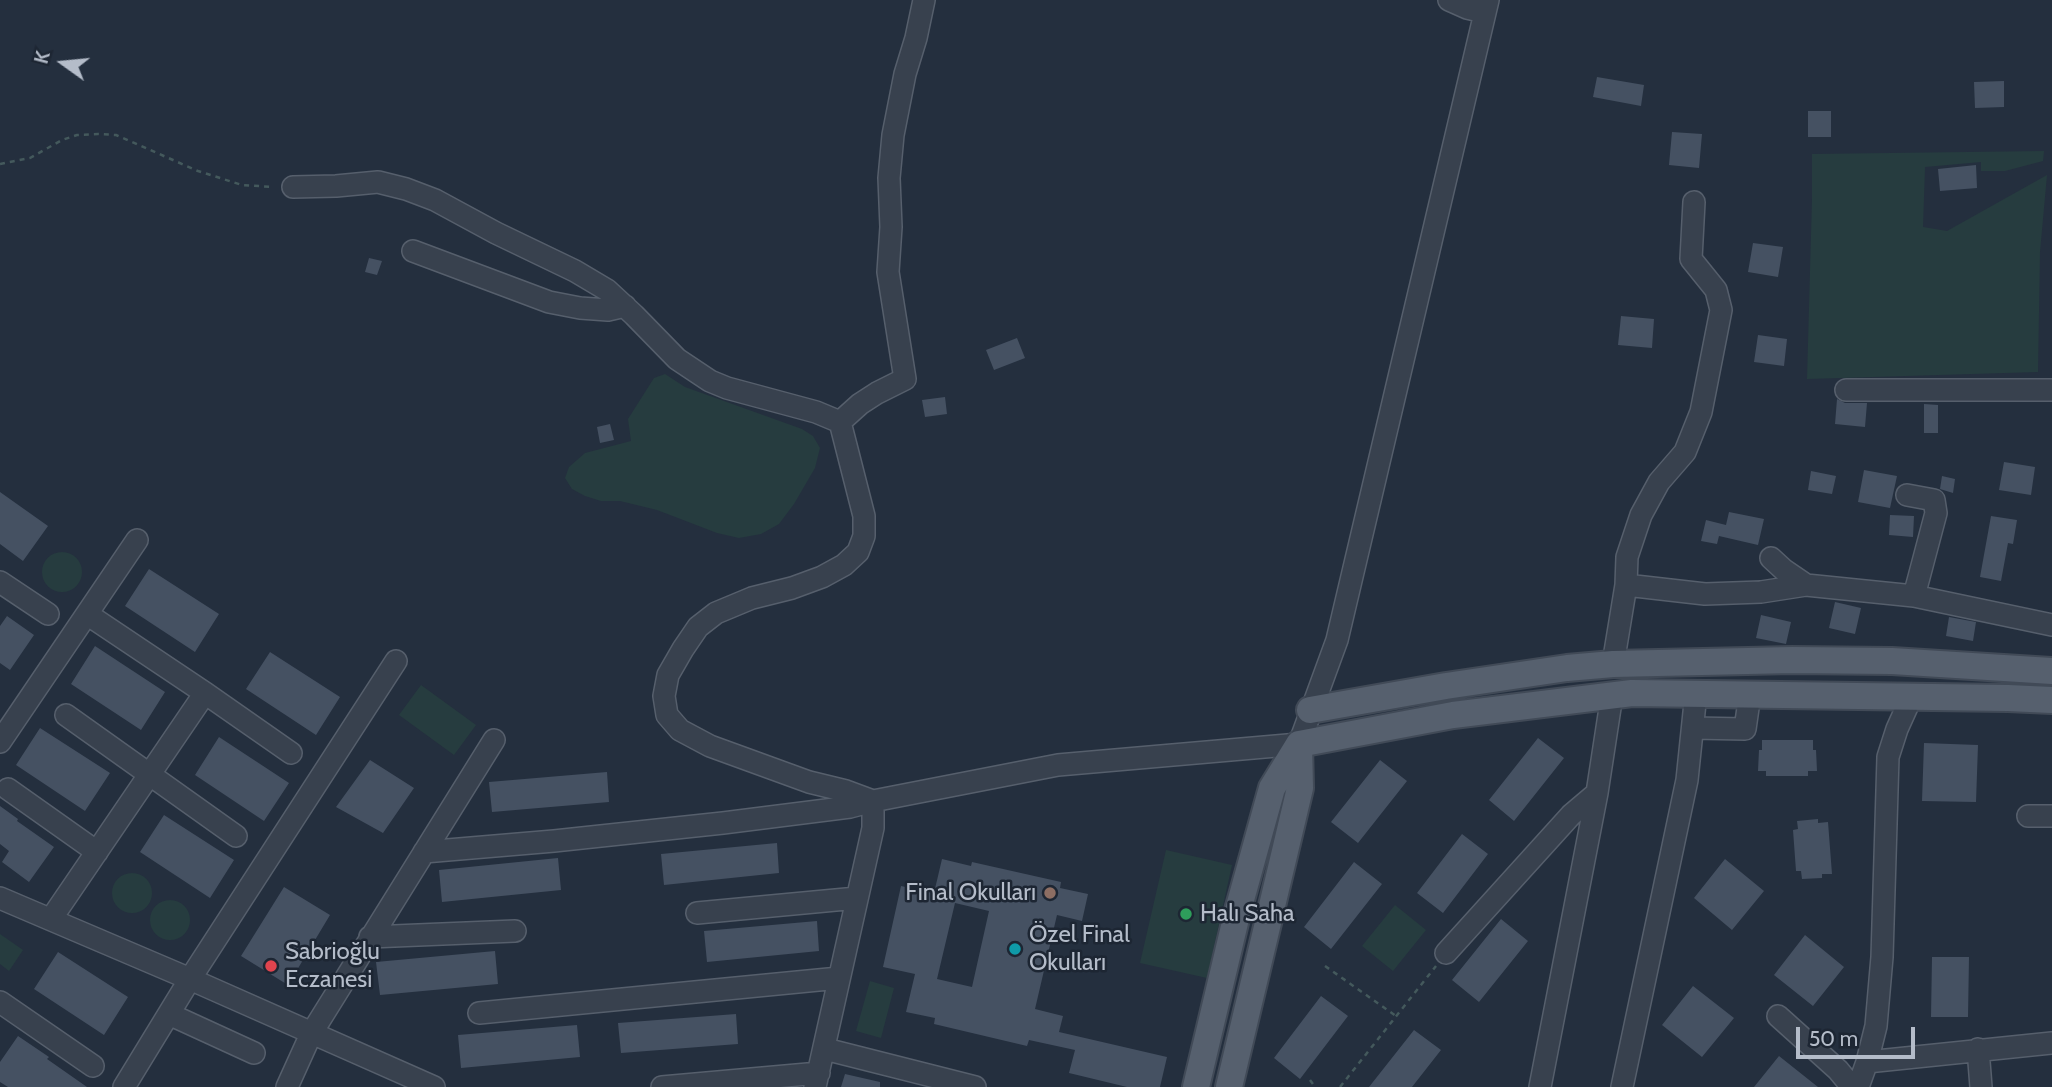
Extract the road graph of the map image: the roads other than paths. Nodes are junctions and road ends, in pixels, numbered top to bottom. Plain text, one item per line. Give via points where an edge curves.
1 (924, 0) edge
2 (1449, 0) edge
3 (1486, 6) edge
4 (293, 187) road end
5 (1694, 202) dead end
6 (413, 251) dead end
7 (625, 306) junction
8 (1846, 390) dead end
9 (2052, 390) edge
10 (840, 422) junction
11 (1907, 495) dead end
12 (137, 540) dead end
13 (1771, 558) dead end
14 (0, 582) edge
15 (1626, 585) junction
16 (1806, 585) junction
17 (1914, 596) junction
18 (48, 614) dead end
19 (87, 614) junction
20 (2052, 625) edge
21 (396, 661) dead end
22 (1613, 664) junction
23 (2052, 671) edge
24 (205, 693) junction
25 (1696, 693) junction
26 (1750, 694) junction
27 (1612, 695) junction
28 (1911, 698) junction
29 (2052, 700) edge
30 (1310, 710) junction
31 (8, 713) edge
32 (66, 715) dead end
33 (1693, 728) junction
34 (494, 740) dead end
35 (0, 742) edge
36 (1299, 744) junction
37 (291, 753) dead end
38 (150, 774) junction
39 (8, 789) dead end
40 (1597, 793) junction
41 (873, 801) junction
42 (2028, 816) dead end
43 (2052, 816) edge
44 (236, 836) dead end
45 (97, 852) junction
46 (424, 852) junction
47 (0, 898) edge
48 (857, 898) junction
49 (697, 914) dead end
50 (51, 919) junction
51 (515, 931) dead end
52 (370, 937) junction
53 (1446, 953) road end
54 (839, 978) junction
55 (190, 979) junction
56 (3, 1009) edge
57 (169, 1013) junction
58 (479, 1013) dead end
59 (1778, 1016) dead end
60 (311, 1034) junction
61 (2052, 1043) edge
62 (825, 1049) junction
63 (1978, 1049) junction
64 (254, 1053) dead end
65 (1867, 1062) junction
66 (93, 1066) dead end
67 (817, 1080) edge
68 (290, 1086) edge
69 (124, 1087) edge
70 (434, 1087) edge
71 (662, 1087) edge
72 (975, 1087) edge
73 (1196, 1087) edge
74 (1229, 1087) edge
75 (1540, 1087) edge
76 (1622, 1087) edge
77 (1852, 1087) edge
78 (1858, 1087) edge
79 (1981, 1087) edge

1 - 10 street via 892,135 889,178 888,272 905,379 860,404
2 - 3 street via 1466,8
3 - 30 street via 1337,640
4 - 7 street via 378,182 406,189 575,271
5 - 15 street via 1691,259 1716,290 1721,310 1701,412 1685,452 1659,482 1641,515 1627,557
6 - 7 street via 549,302 608,310
7 - 10 street via 677,359 710,381
8 - 9 street
10 - 41 street via 864,516 859,552 822,577 752,597 716,613 698,627 683,649 668,675 664,696 667,715 680,730 710,746
11 - 17 street via 1934,500 1936,513
12 - 19 street
13 - 16 street
14 - 18 street
15 - 16 street via 1705,594
15 - 22 street
16 - 17 street
17 - 20 street
19 - 24 street
19 - 31 street
21 - 55 street
22 - 23 main road via 1817,660
22 - 30 main road
24 - 37 street
24 - 38 street
25 - 26 main road
25 - 27 main road
25 - 33 street
26 - 28 main road
26 - 33 street via 1745,729
27 - 36 main road via 1453,715
27 - 40 street
28 - 29 main road
28 - 65 street via 1888,757 1882,957 1876,1026
30 - 36 street
31 - 35 street
32 - 38 street
33 - 76 street via 1669,870
34 - 46 street
36 - 41 street via 1058,765
36 - 73 main road via 1272,788
36 - 74 main road via 1300,788
38 - 44 street
38 - 45 street
39 - 45 street
40 - 53 street via 1571,815
40 - 75 street
41 - 46 street via 723,823
41 - 48 street via 873,828
42 - 43 street
45 - 50 street
46 - 52 street
47 - 50 street
48 - 49 street
48 - 54 street
50 - 55 street
51 - 52 street
52 - 60 street
54 - 58 street
54 - 62 street
55 - 57 street
55 - 60 street
56 - 66 street
57 - 64 street
57 - 69 street
59 - 77 street
60 - 68 street
60 - 70 street
61 - 63 street
62 - 67 street
62 - 72 street
63 - 65 street
63 - 79 street
65 - 78 street
67 - 71 street

